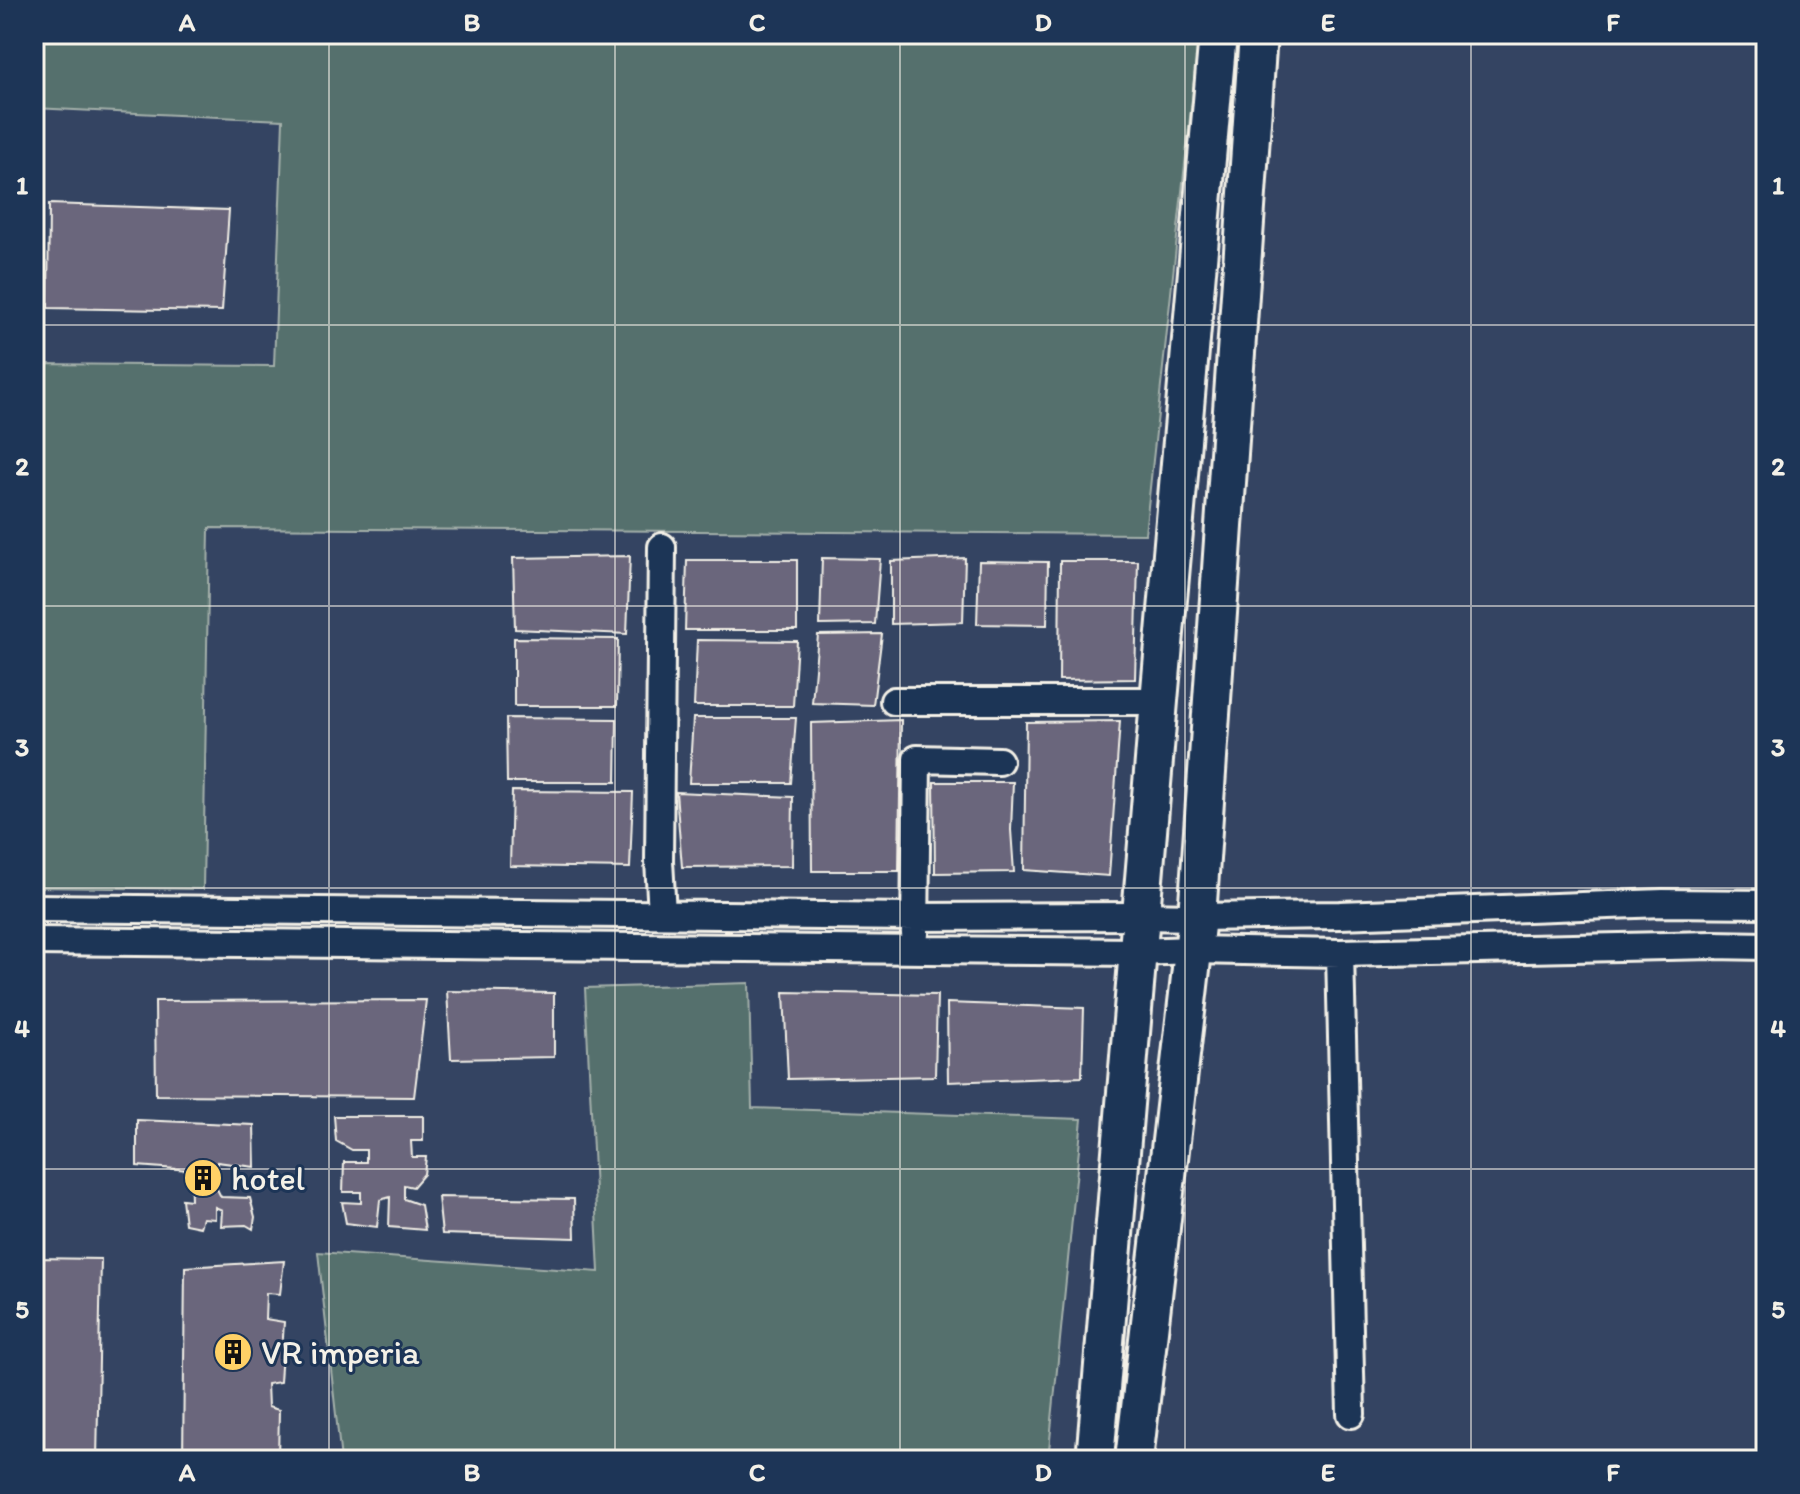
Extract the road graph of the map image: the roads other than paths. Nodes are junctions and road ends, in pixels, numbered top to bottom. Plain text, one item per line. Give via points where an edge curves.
1 (1218, 34) edge
2 (1258, 34) edge
3 (662, 547) dead end
4 (894, 701) dead end
5 (1159, 701) junction
6 (999, 761) dead end
7 (1713, 903) junction
8 (1766, 904) edge
9 (34, 908) edge
10 (206, 910) junction
11 (609, 913) junction
12 (662, 914) junction
13 (1140, 916) junction
14 (915, 917) junction
15 (1195, 934) junction
16 (34, 941) edge
17 (206, 943) junction
18 (1713, 945) junction
19 (1766, 946) edge
20 (609, 947) junction
21 (915, 950) junction
22 (1137, 952) junction
23 (1340, 953) junction
24 (1351, 1414) dead end
25 (1095, 1460) edge
26 (1134, 1460) edge

1 - 5 street
2 - 15 street
3 - 12 street
4 - 5 street
5 - 13 street
6 - 14 street via 917,759
7 - 8 street
7 - 15 street via 1340,915
7 - 18 street
9 - 10 street
10 - 11 street
10 - 17 street
11 - 12 street
11 - 20 street
12 - 14 street
13 - 14 street
13 - 15 street
13 - 22 street
14 - 21 street
15 - 22 street
15 - 23 street
15 - 26 street
16 - 17 street
17 - 20 street
18 - 19 street
18 - 23 street
20 - 21 street
21 - 22 street
22 - 25 street
23 - 24 street

